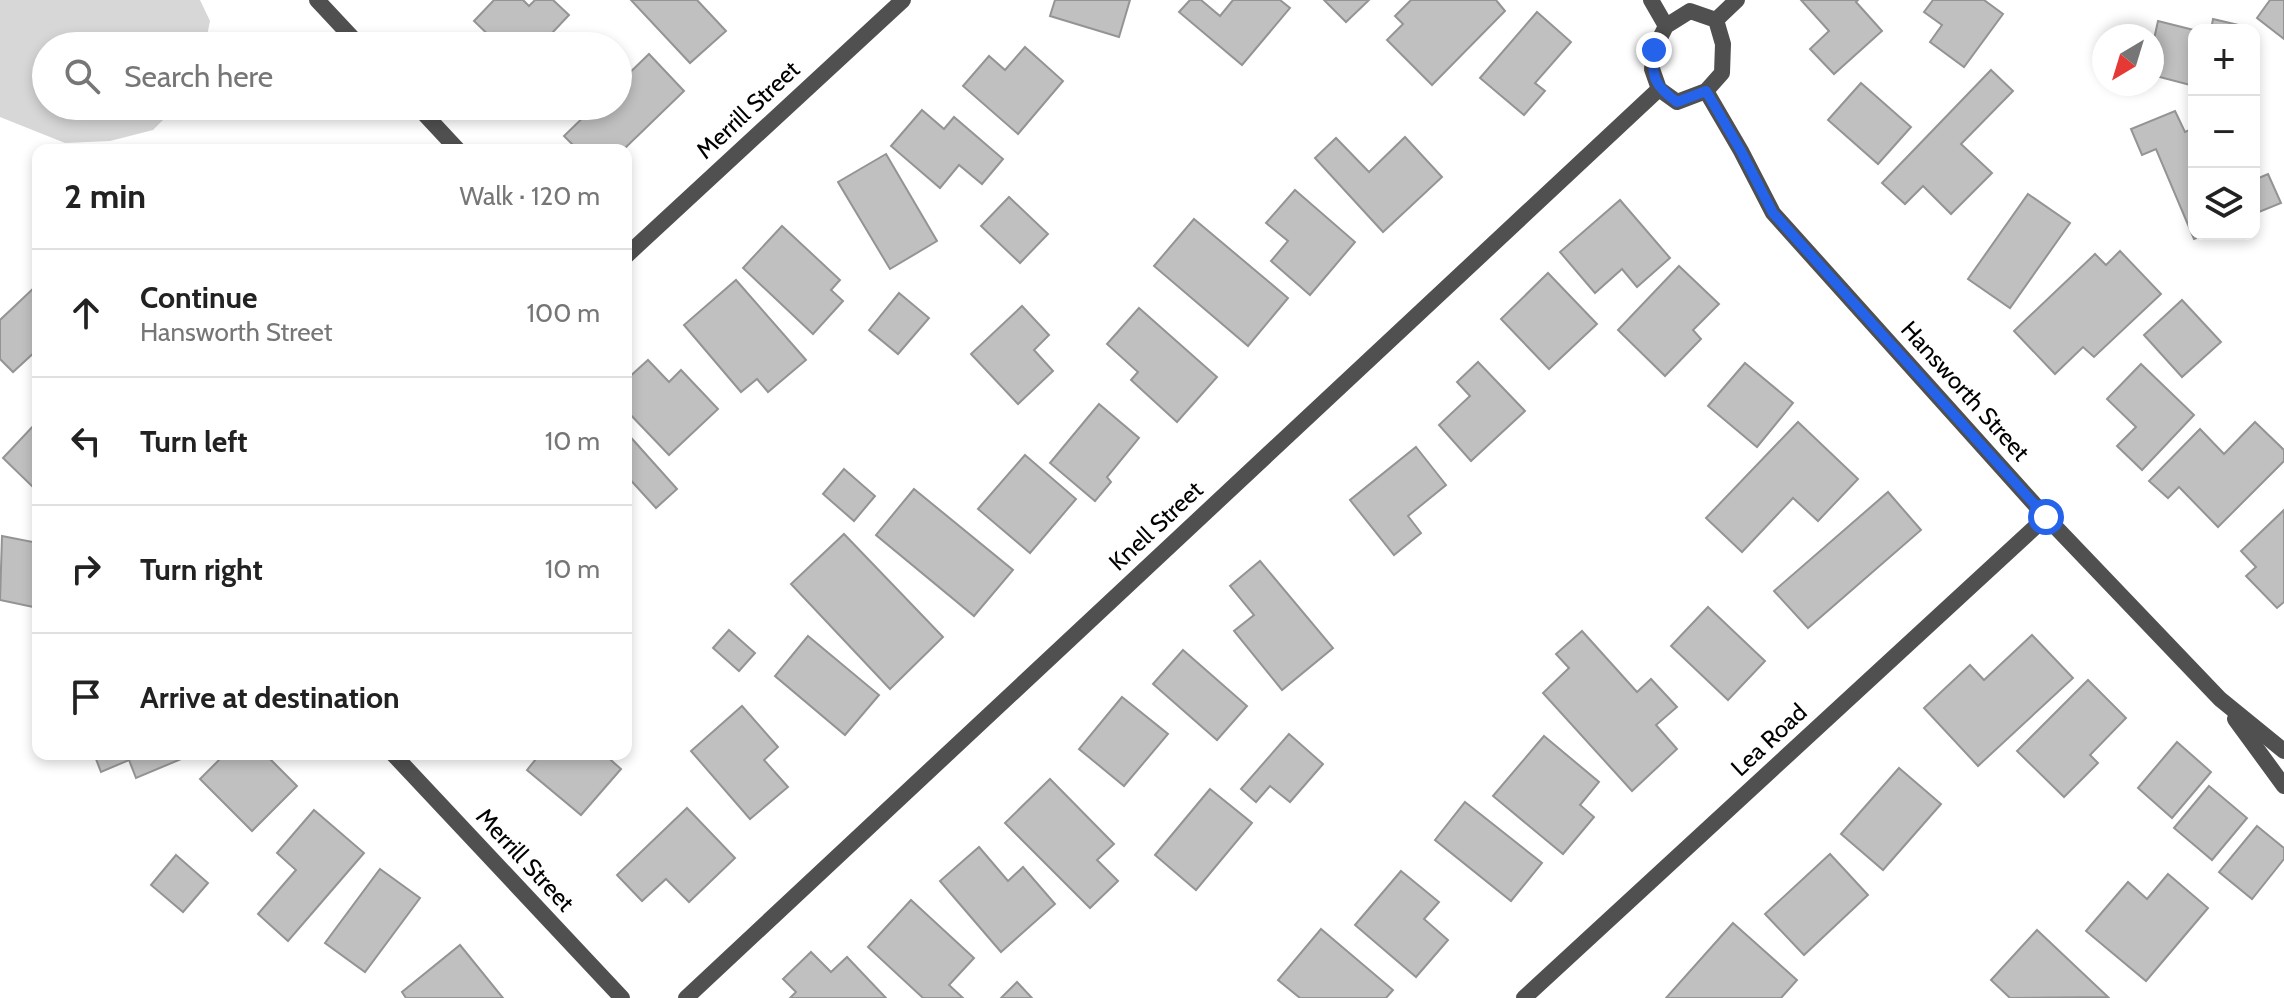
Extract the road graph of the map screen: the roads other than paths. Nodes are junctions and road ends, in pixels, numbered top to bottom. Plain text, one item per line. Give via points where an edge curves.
1 (317, 0) edge
2 (903, 0) edge
3 (1651, 0) edge
4 (1737, 0) edge
5 (1716, 20) junction
6 (1666, 26) junction
7 (347, 32) edge
8 (1659, 89) junction
9 (1706, 91) junction
10 (430, 120) edge
11 (452, 144) edge
12 (632, 250) edge
13 (2046, 517) junction
14 (2220, 699) junction
15 (2284, 751) edge
16 (399, 760) edge
17 (2284, 786) edge
18 (622, 998) edge
19 (686, 998) edge
20 (1524, 998) edge

1 - 7 street
2 - 12 street, Merrill Street
3 - 6 street
4 - 5 street
5 - 6 street via 1690,11
5 - 9 street via 1723,44 1722,73
6 - 8 street via 1654,50 1652,69
8 - 9 street via 1677,102
8 - 19 street, Knell Street
9 - 13 street, Hansworth Street via 1773,213
10 - 11 street
13 - 14 street, Hansworth Street
13 - 20 street, Lea Road
14 - 15 street, Hansworth Street
14 - 17 street, Hansworth Street
16 - 18 street, Merrill Street

